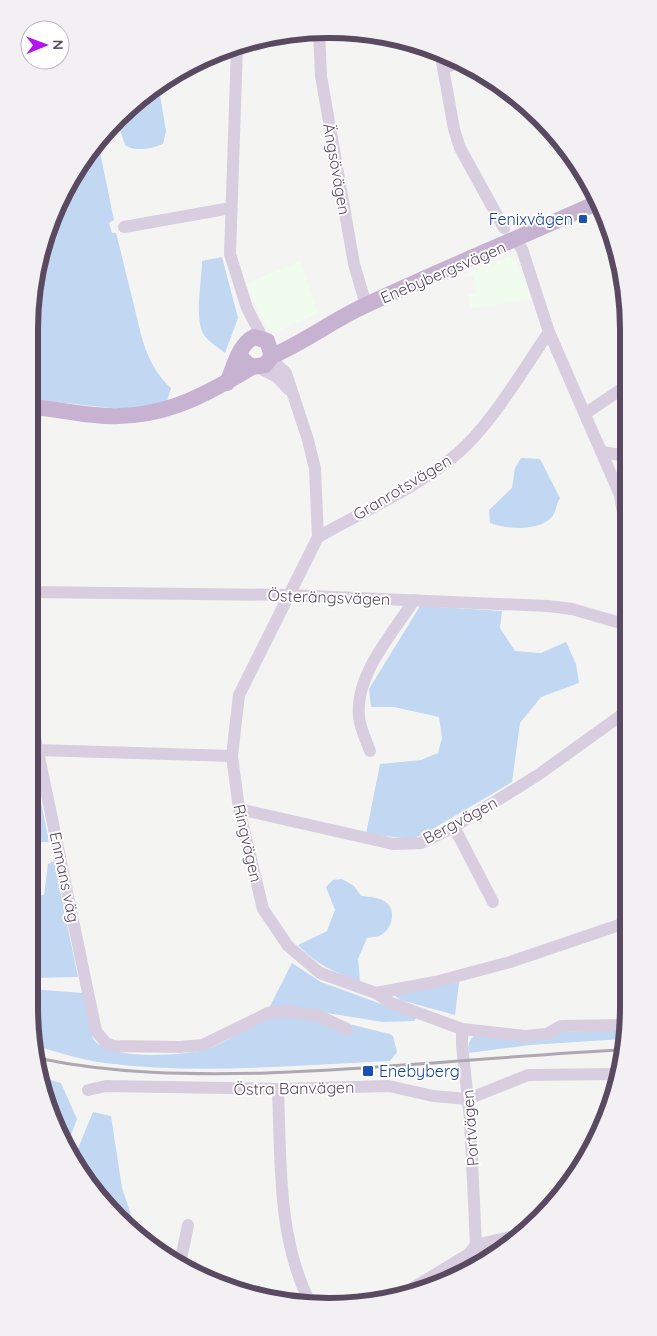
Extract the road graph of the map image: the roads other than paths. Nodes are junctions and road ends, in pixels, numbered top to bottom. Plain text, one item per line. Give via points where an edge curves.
1 (319, 38) edge
2 (236, 53) edge
3 (442, 61) edge
4 (451, 65) edge
5 (443, 68) junction
6 (592, 205) edge
7 (231, 208) junction
8 (124, 227) dead end
9 (504, 228) dead end
10 (516, 240) junction
11 (366, 305) junction
12 (549, 332) junction
13 (259, 353) junction
14 (620, 390) edge
15 (38, 408) edge
16 (586, 413) junction
17 (603, 452) junction
18 (620, 455) edge
19 (620, 495) edge
20 (318, 537) junction
21 (38, 592) edge
22 (288, 595) junction
23 (414, 600) junction
24 (620, 623) edge
25 (620, 716) edge
26 (38, 750) joint
27 (370, 751) dead end
28 (232, 756) junction
29 (239, 809) junction
30 (454, 827) junction
31 (493, 902) dead end
32 (620, 925) edge
33 (376, 993) junction
34 (619, 1025) edge
35 (347, 1029) dead end
36 (462, 1029) junction
37 (612, 1074) edge
38 (278, 1089) junction
39 (88, 1090) dead end
40 (468, 1099) junction
41 (188, 1225) dead end
42 (506, 1238) edge
43 (476, 1245) junction
44 (482, 1254) edge
45 (181, 1259) edge
46 (420, 1284) edge
47 (308, 1298) edge

1 - 11 street, Ängsövägen via 321,76 354,264
2 - 7 street
3 - 5 street
4 - 5 street
5 - 9 street via 460,148
6 - 10 main road, Enebybergsvägen
7 - 8 street
7 - 13 street via 230,254
10 - 11 main road, Enebybergsvägen
10 - 12 street
11 - 13 main road, Enebybergsvägen via 316,332
12 - 16 street
12 - 20 street, Granrotsvägen via 497,407 453,458 424,478
13 - 15 main road, Enebybergsvägen via 228,382 174,408 146,414 94,416
13 - 20 street, Ringvägen via 290,391 308,440 315,470
14 - 16 street
16 - 17 street
17 - 18 street
17 - 19 street
20 - 22 street, Ringvägen
21 - 22 street, Österängsvägen
22 - 23 street, Österängsvägen
22 - 28 street, Ringvägen via 239,695
23 - 24 street, Österängsvägen via 548,606
23 - 27 street via 369,670 360,694 359,719
25 - 30 street, Bergvägen via 538,775
26 - 28 street
26 - 35 street, Enmans väg via 96,1031 106,1043 114,1046 180,1047 204,1044 268,1013 283,1011 317,1015
28 - 29 street, Ringvägen
29 - 30 street, Bergvägen via 393,844 421,843
29 - 33 street, Ringvägen via 263,909 288,946 320,973
30 - 31 street
32 - 33 street via 518,959 435,982
33 - 36 street via 391,1003
34 - 36 street via 561,1026 547,1034 525,1036
36 - 40 street, Portvägen
37 - 40 street, Östra Banvägen via 528,1075
38 - 39 street, Östra Banvägen via 106,1086
38 - 40 street, Östra Banvägen via 389,1086 433,1096
38 - 47 street via 282,1203 297,1271
40 - 43 street, Portvägen
41 - 45 street
42 - 43 street
43 - 44 street
43 - 46 street via 469,1254

